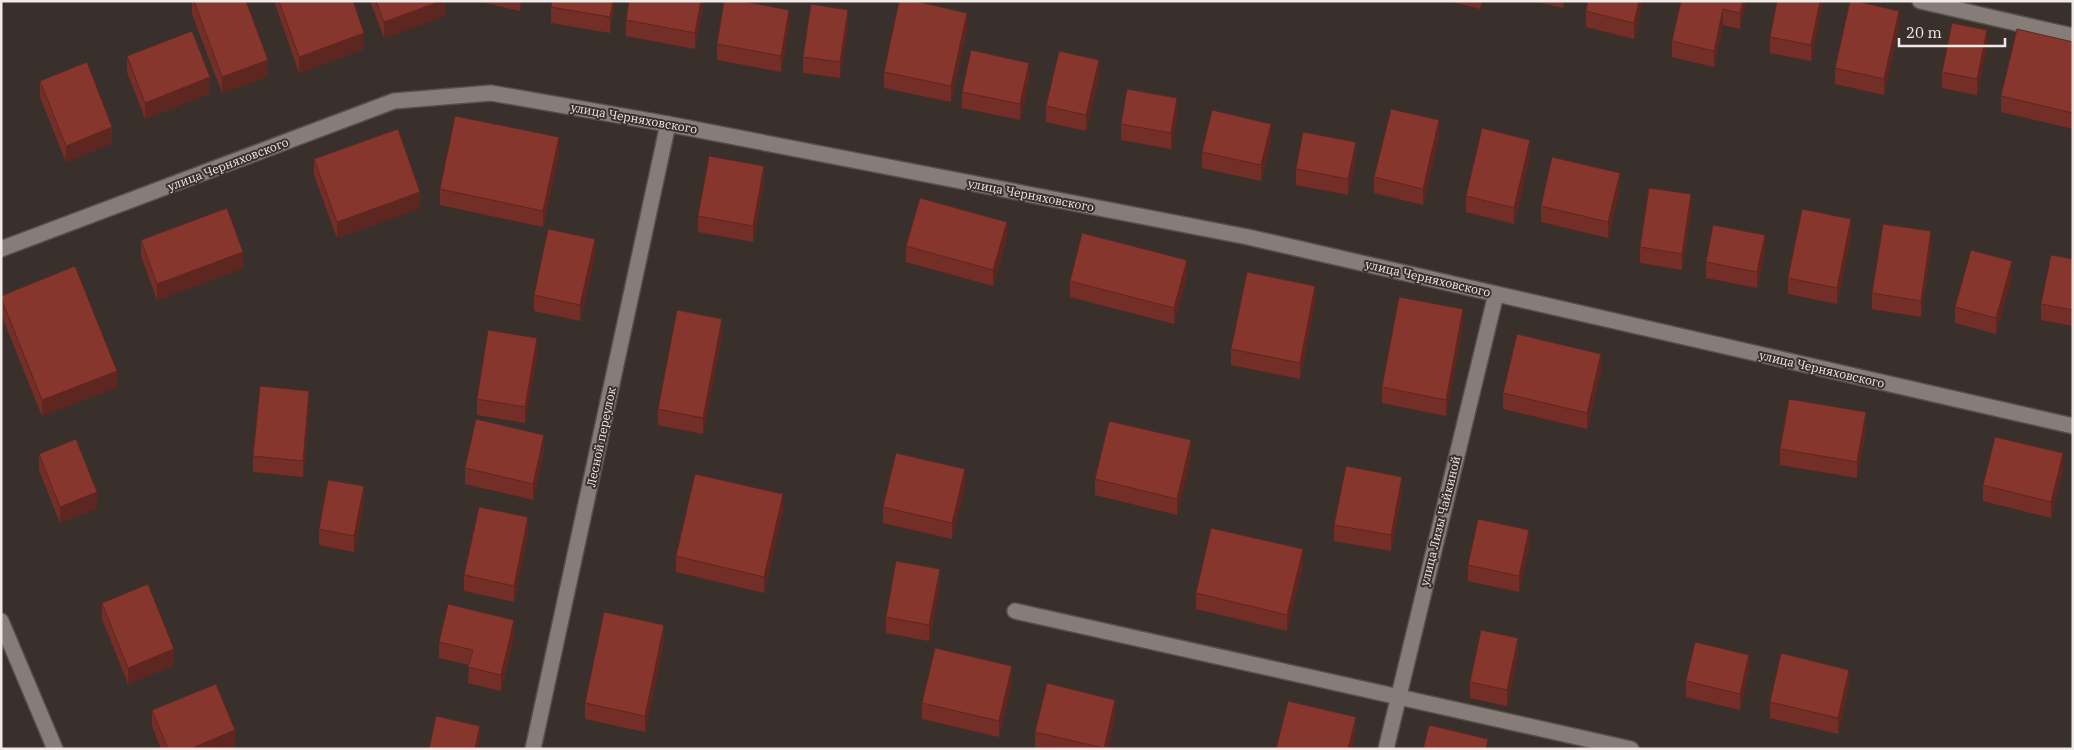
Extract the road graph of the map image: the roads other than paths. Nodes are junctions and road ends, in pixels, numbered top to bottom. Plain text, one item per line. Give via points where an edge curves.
1 (1920, 1) edge
2 (2073, 36) edge
3 (668, 124) junction
4 (1, 249) edge
5 (1496, 294) junction
6 (2073, 426) edge
7 (1015, 611) dead end
8 (1, 621) edge
9 (1398, 697) junction
10 (55, 749) edge
11 (533, 749) edge
12 (1386, 749) edge
13 (1630, 749) edge

1 - 2 street
3 - 4 street, улица Черняховского via 491,92 394,101
3 - 5 street, улица Черняховского via 1248,237
3 - 11 street, Лесной переулок
5 - 6 street, улица Черняховского
5 - 9 street, улица Лизы Чайкиной
7 - 9 street
8 - 10 street
9 - 12 street, улица Лизы Чайкиной
9 - 13 street

